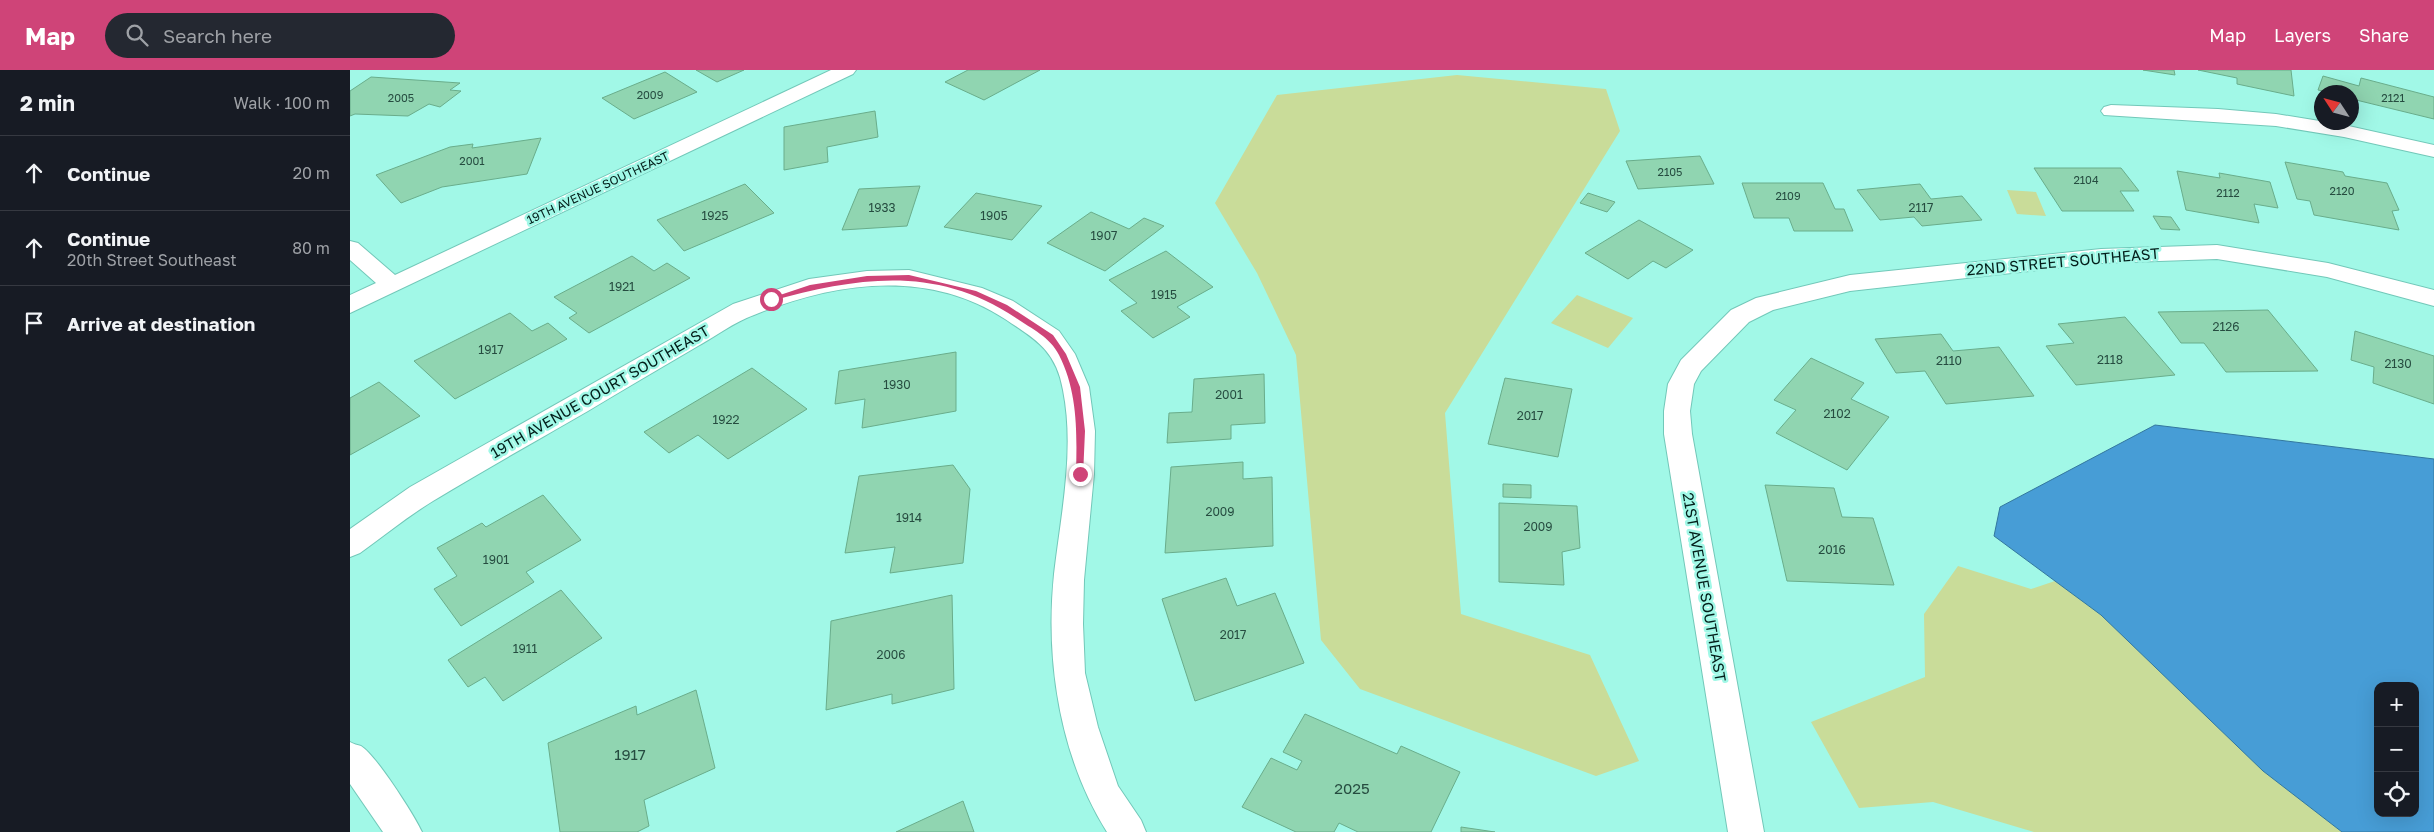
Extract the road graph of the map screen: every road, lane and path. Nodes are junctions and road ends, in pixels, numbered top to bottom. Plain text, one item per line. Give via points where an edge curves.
1 (846, 70) edge
2 (2111, 111) dead end
3 (2434, 151) edge
4 (350, 248) edge
5 (392, 285) junction
6 (2434, 298) edge
7 (350, 305) edge
8 (1706, 349) joint
9 (350, 545) edge
10 (350, 758) edge
11 (404, 832) edge
12 (1128, 832) edge
13 (1746, 832) edge

1 - 5 street, 19TH AVENUE SOUTHEAST
2 - 3 street via 2252,117
4 - 5 street
5 - 7 street, 19TH AVENUE SOUTHEAST
6 - 8 street, 22ND STREET SOUTHEAST via 2328,270 2244,255 2101,256 1850,283 1801,294 1765,304 1740,316
8 - 13 street, 21ST AVENUE SOUTHEAST via 1690,366 1681,384 1678,434
9 - 12 street, 19TH AVENUE COURT SOUTHEAST via 420,494 742,310 810,287 867,278 909,277 974,293 1028,321 1050,337 1062,354 1076,387 1081,431 1080,474 1069,580 1069,673 1081,727 1102,794
10 - 11 street

